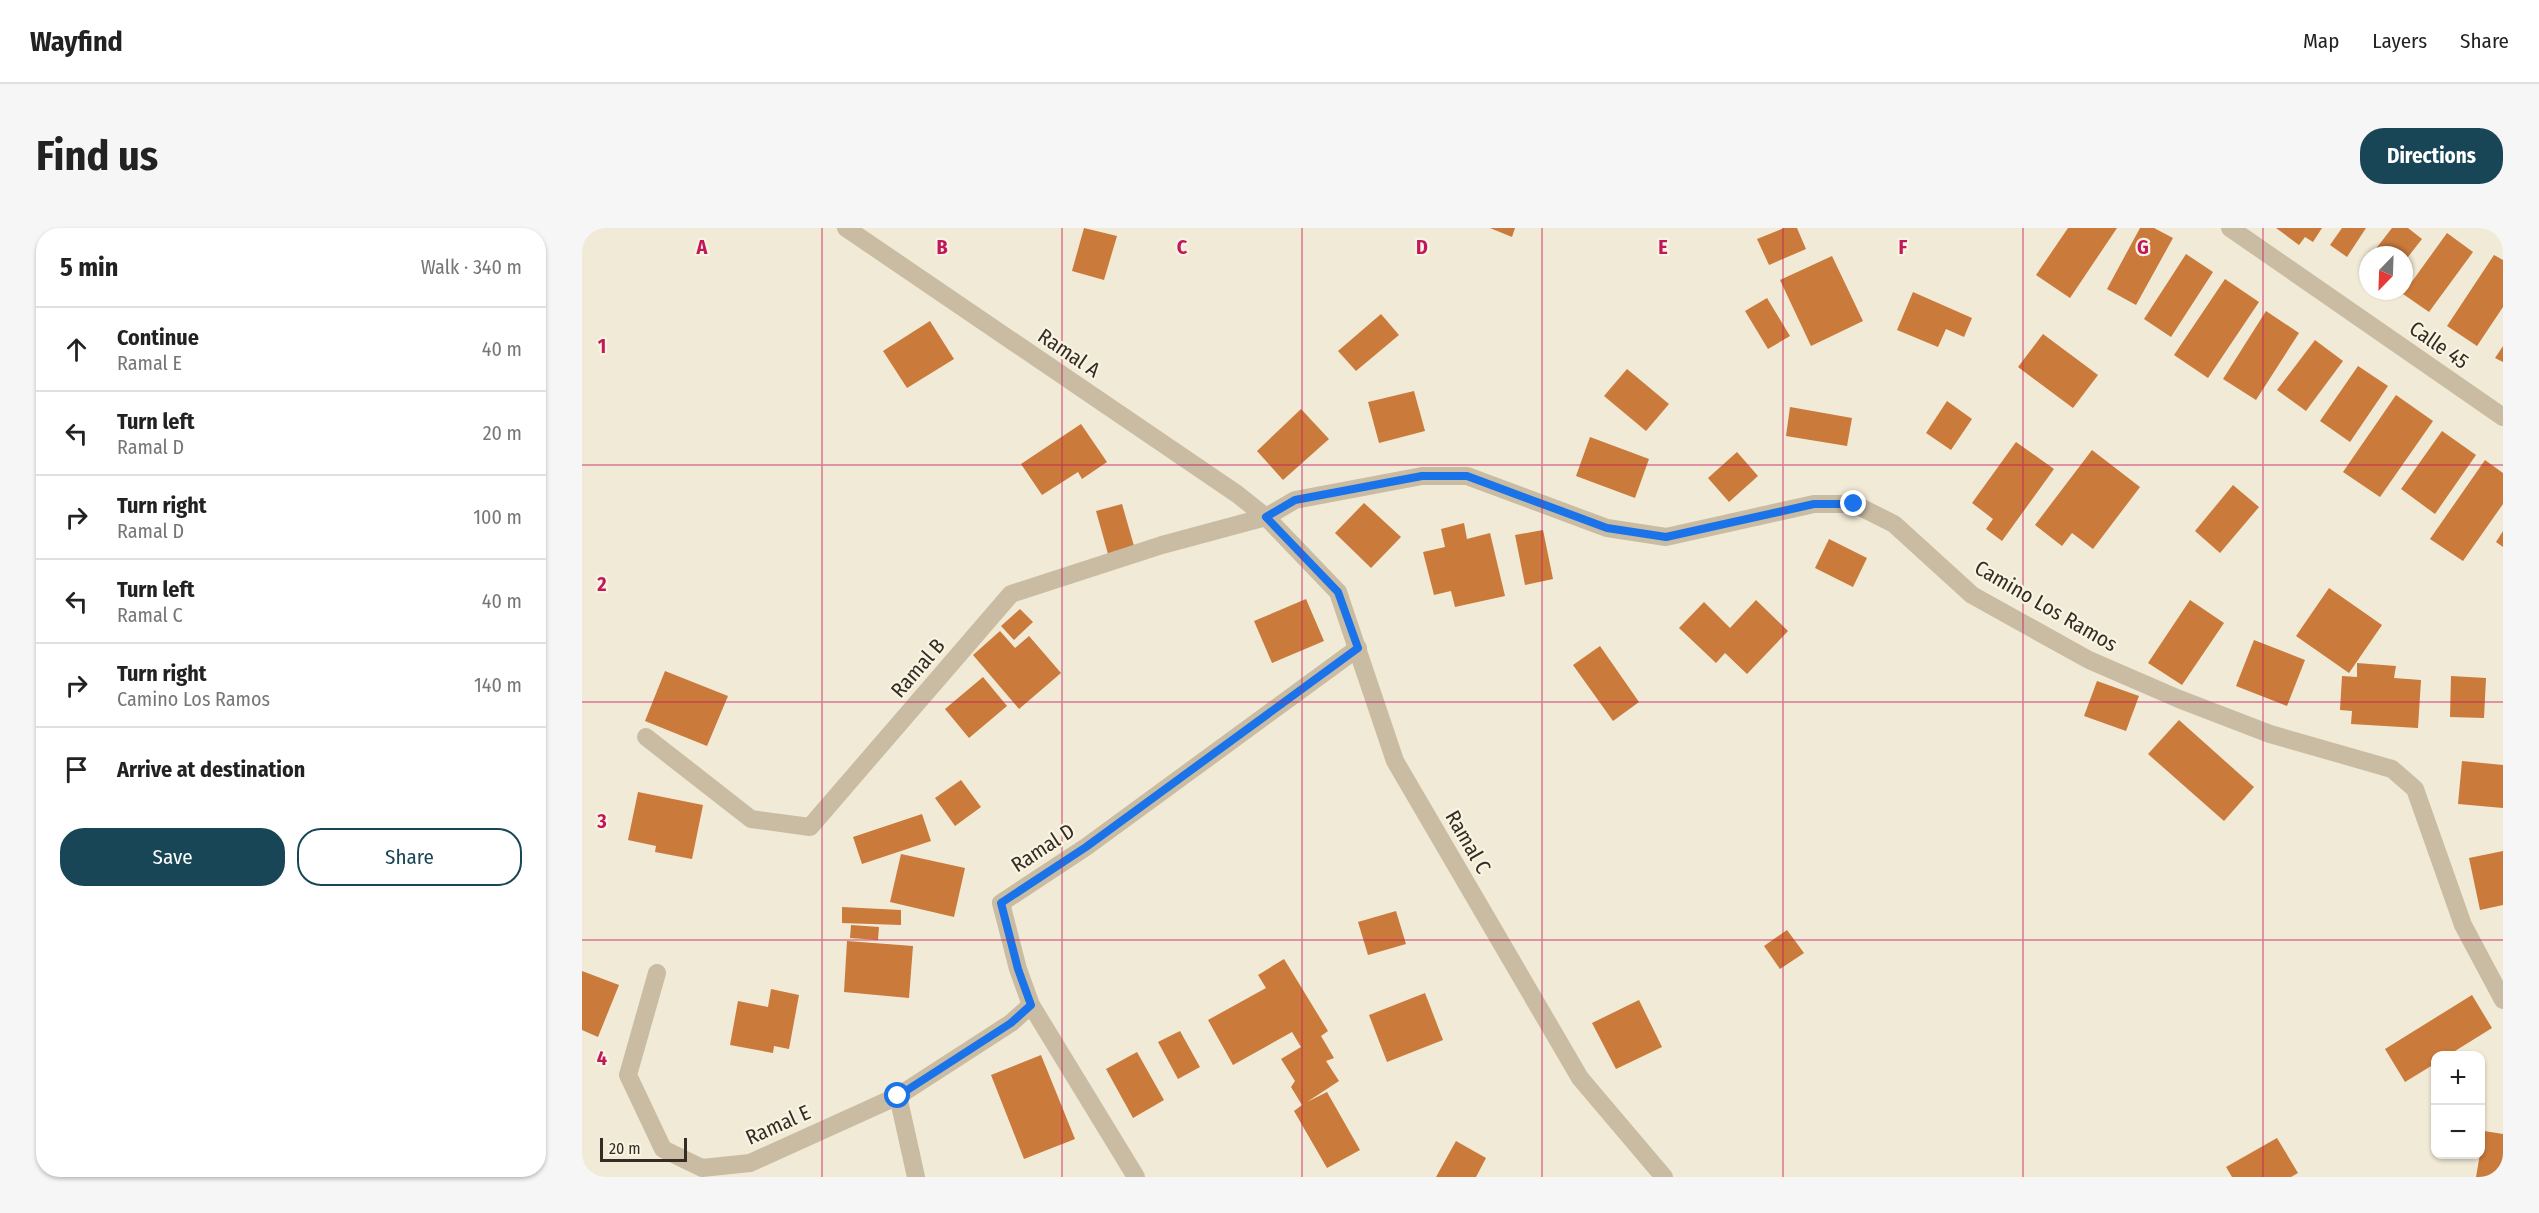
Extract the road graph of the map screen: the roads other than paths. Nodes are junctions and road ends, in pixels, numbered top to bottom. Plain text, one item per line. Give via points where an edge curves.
1 (846, 228) edge
2 (2230, 228) edge
3 (2503, 417) edge
4 (1266, 517) junction
5 (1358, 648) junction
6 (646, 737) dead end
7 (657, 973) dead end
8 (2503, 1000) edge
9 (1031, 1005) junction
10 (898, 1096) junction
11 (916, 1177) edge
12 (1136, 1177) edge
13 (1664, 1177) edge

1 - 4 street, Ramal A
2 - 3 street, Calle 45
4 - 5 street, Ramal C via 1338,592
4 - 6 street, Ramal B via 1162,544 1011,594 810,827 751,819
4 - 8 street, Camino Los Ramos via 1295,500 1422,476 1467,476 1607,528 1666,537 1814,504 1854,504 1894,524 1972,595 2089,660 2270,734 2392,769 2415,789 2463,925
5 - 9 street, Ramal D via 1086,847 1001,903
5 - 13 street, Ramal C via 1395,761 1580,1078
7 - 10 street, Ramal E via 628,1075 663,1149 702,1168 750,1163
9 - 10 street, Ramal E via 1011,1023
9 - 12 street, Ramal D
10 - 11 street

